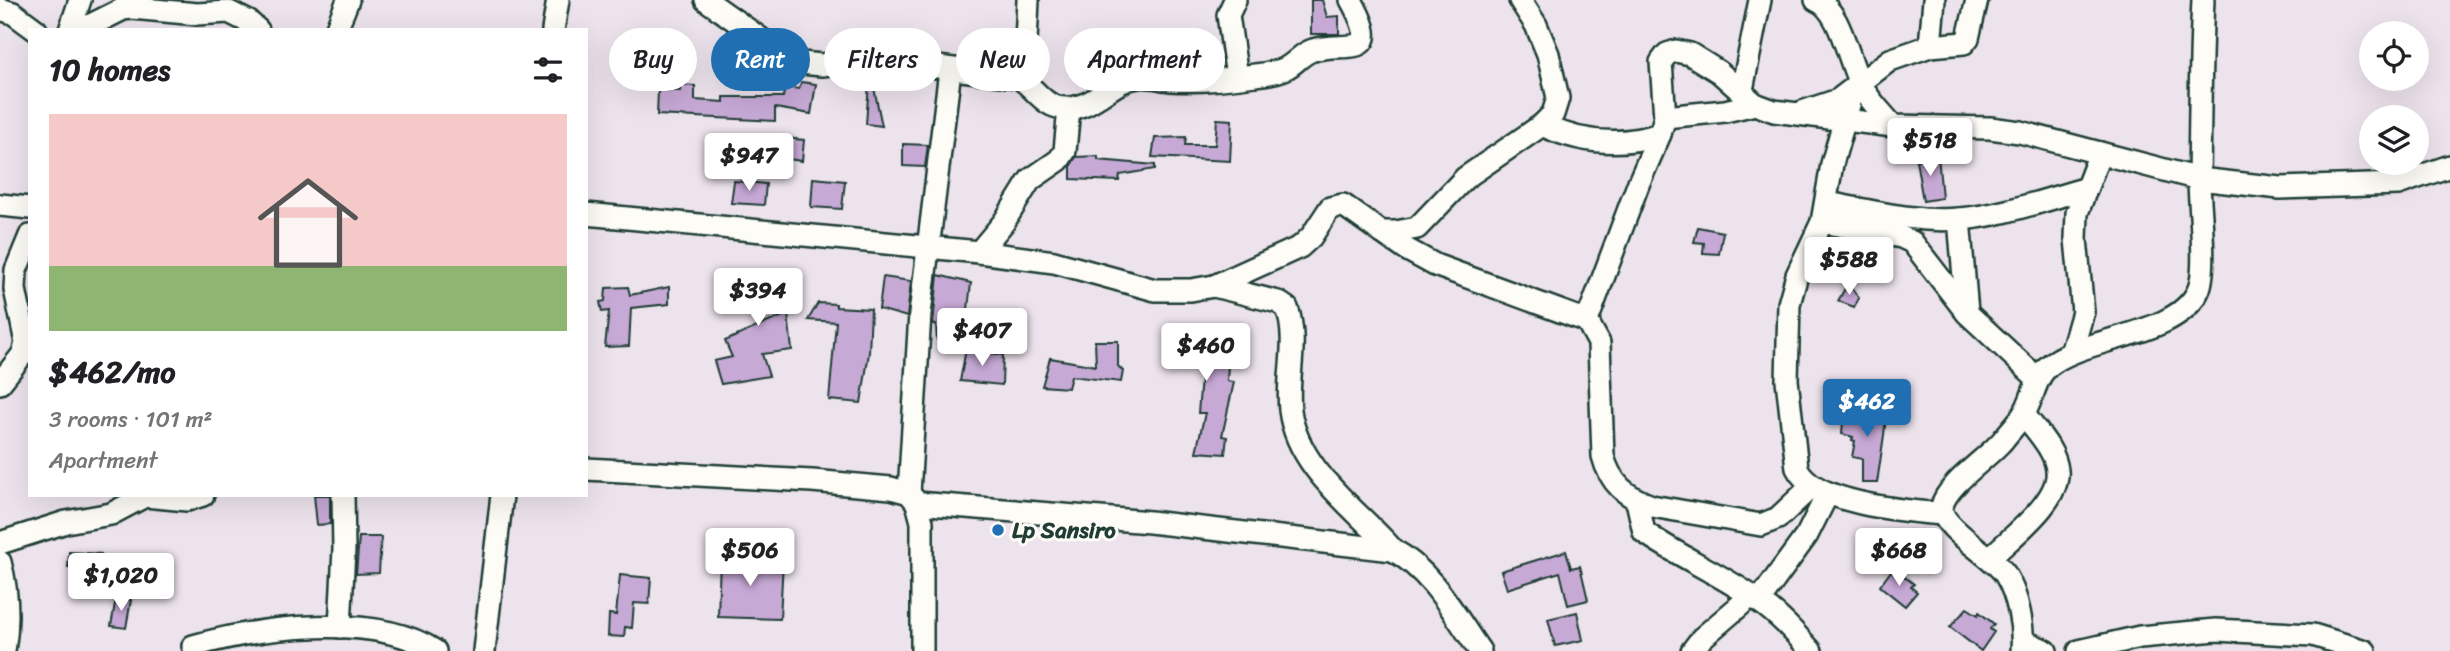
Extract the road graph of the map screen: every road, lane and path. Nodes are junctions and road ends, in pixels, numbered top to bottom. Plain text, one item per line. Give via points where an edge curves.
1 (80, 0) edge
2 (348, 0) edge
3 (558, 0) edge
4 (706, 0) edge
5 (1028, 0) edge
6 (1235, 0) edge
7 (1351, 0) edge
8 (1520, 0) edge
9 (1760, 0) edge
10 (1934, 0) edge
11 (1977, 0) edge
12 (2203, 0) edge
13 (1820, 1) edge
14 (124, 4) edge
15 (9, 7) edge
16 (169, 21) edge
17 (34, 28) edge
18 (71, 28) edge
19 (84, 28) edge
20 (255, 28) edge
21 (337, 28) edge
22 (553, 28) edge
23 (1027, 28) edge
24 (1930, 46) junction
25 (950, 70) junction
26 (956, 71) edge
27 (1237, 77) junction
28 (1857, 88) junction
29 (1034, 91) edge
30 (1749, 97) junction
31 (1069, 108) junction
32 (1800, 113) junction
33 (1844, 121) junction
34 (1542, 125) junction
35 (1662, 126) junction
36 (1893, 126) junction
37 (2100, 153) junction
38 (2450, 166) edge
39 (2199, 179) junction
40 (2084, 189) junction
41 (0, 205) edge
42 (28, 208) edge
43 (1825, 212) junction
44 (588, 214) edge
45 (1959, 219) junction
46 (1381, 232) junction
47 (28, 241) edge
48 (929, 247) junction
49 (979, 252) junction
50 (1214, 286) junction
51 (1967, 313) junction
52 (1587, 321) junction
53 (2072, 351) junction
54 (2038, 379) junction
55 (0, 383) edge
56 (2024, 414) junction
57 (588, 469) edge
58 (1820, 489) junction
59 (143, 497) edge
60 (156, 497) edge
61 (197, 497) edge
62 (343, 497) edge
63 (502, 497) edge
64 (913, 498) junction
65 (1637, 501) junction
66 (1942, 514) junction
67 (0, 543) edge
68 (1394, 550) junction
69 (1990, 558) junction
70 (0, 562) edge
71 (1755, 598) junction
72 (340, 628) junction
73 (2184, 642) edge
74 (193, 646) dead end
75 (2023, 646) edge
76 (4, 651) edge
77 (435, 651) edge
78 (484, 651) edge
79 (922, 651) edge
80 (1480, 651) edge
81 (1692, 651) edge
82 (1811, 651) edge
83 (2046, 651) edge
84 (2079, 651) edge
85 (2365, 651) edge

1 - 18 street
2 - 21 street
3 - 22 street
4 - 25 street via 801,63 873,59
5 - 23 street
6 - 27 street via 1228,15
7 - 27 street via 1363,30 1360,44 1314,49 1286,68
8 - 34 street via 1548,54 1558,98 1553,114
9 - 30 street
10 - 24 street
11 - 24 street via 1968,38 1956,45
12 - 39 street
13 - 28 street via 1834,16
14 - 16 street
14 - 19 street
15 - 17 street
16 - 20 street via 229,12
24 - 28 street via 1890,60
25 - 26 street
25 - 48 street
27 - 31 street via 1135,77 1088,103
28 - 32 street
28 - 33 street
28 - 36 street
29 - 31 street via 1044,102
30 - 32 street via 1774,111
30 - 35 street via 1725,111
30 - 35 street via 1690,54 1667,54 1661,62
31 - 49 street via 1065,152 1030,180
32 - 33 street
33 - 36 street
33 - 43 street
34 - 35 street via 1598,142 1642,140
34 - 46 street via 1465,178 1416,228
35 - 52 street
36 - 37 street via 1990,128
37 - 39 street
37 - 40 street
38 - 39 street via 2398,184 2370,186 2280,188
39 - 53 street via 2202,274 2188,307 2147,328
40 - 45 street
40 - 53 street via 2076,239 2083,312
41 - 42 street
43 - 45 street
43 - 51 street via 1912,242
43 - 58 street via 1797,275 1789,304 1787,344 1797,468 1801,477
44 - 48 street
45 - 51 street
46 - 50 street via 1356,212 1335,206 1300,247
46 - 52 street via 1435,265
47 - 55 street via 16,270 26,343 23,355
48 - 49 street
48 - 64 street via 920,314
49 - 50 street via 1054,262 1155,290
50 - 68 street via 1287,308 1293,334 1290,411 1296,433 1320,474
51 - 54 street
52 - 65 street via 1599,343 1603,456 1615,483
53 - 54 street via 2050,364
54 - 56 street
56 - 66 street via 1954,488
56 - 69 street via 2052,453 2056,484 2047,503
57 - 64 street via 891,488
58 - 65 street via 1761,525
58 - 66 street via 1905,510
58 - 71 street via 1807,535
59 - 67 street via 111,514 66,522
60 - 61 street
62 - 72 street
63 - 78 street
64 - 68 street
64 - 79 street via 922,522
65 - 71 street via 1644,532
66 - 69 street
68 - 80 street via 1432,584
69 - 75 street via 2014,593
70 - 76 street via 8,629
71 - 81 street via 1702,638
71 - 82 street
72 - 74 street via 250,634
72 - 77 street via 413,638
73 - 84 street via 2140,637
73 - 85 street via 2216,630 2293,632
75 - 83 street

